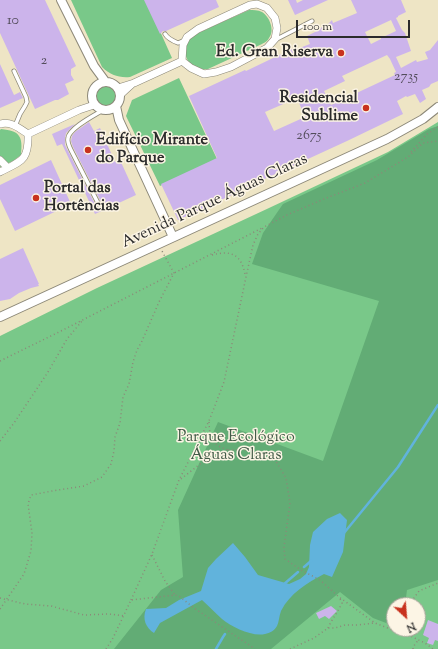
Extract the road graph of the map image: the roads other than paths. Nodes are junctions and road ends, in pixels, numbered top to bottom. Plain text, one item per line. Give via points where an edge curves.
1 (61, 0) edge
2 (312, 21) dead end
3 (165, 34) dead end
4 (186, 40) junction
5 (273, 42) junction
6 (182, 61) junction
7 (94, 66) junction
8 (14, 70) dead end
9 (105, 81) junction
10 (96, 84) junction
11 (119, 91) junction
12 (93, 102) junction
13 (116, 106) junction
14 (438, 107) edge
15 (106, 110) junction
16 (119, 120) junction
17 (0, 124) edge
18 (15, 126) junction
19 (28, 134) junction
20 (0, 160) edge
21 (8, 168) junction
22 (0, 172) edge
23 (99, 205) dead end
24 (173, 237) junction
25 (0, 317) edge

1 - 7 street
2 - 5 lane
3 - 4 lane via 178,43
4 - 5 street via 198,29 257,4 267,8 275,18 277,28
4 - 6 street via 183,45
5 - 6 street via 267,48 231,67 216,72 204,74
6 - 11 street
7 - 9 street
7 - 10 street
8 - 18 lane via 27,102
9 - 10 street
9 - 11 street via 112,83
10 - 12 street via 91,94
11 - 13 street via 119,102
12 - 15 street via 98,108
12 - 19 street
13 - 15 street
13 - 16 street
14 - 24 street, Avenida Parque Águas Claras via 423,119 387,139
15 - 16 street
15 - 23 lane via 74,128 68,138 71,150
16 - 24 street
17 - 18 street
18 - 19 street
19 - 21 street via 25,157
20 - 21 street
21 - 22 street
24 - 25 street, Avenida Parque Águas Claras

